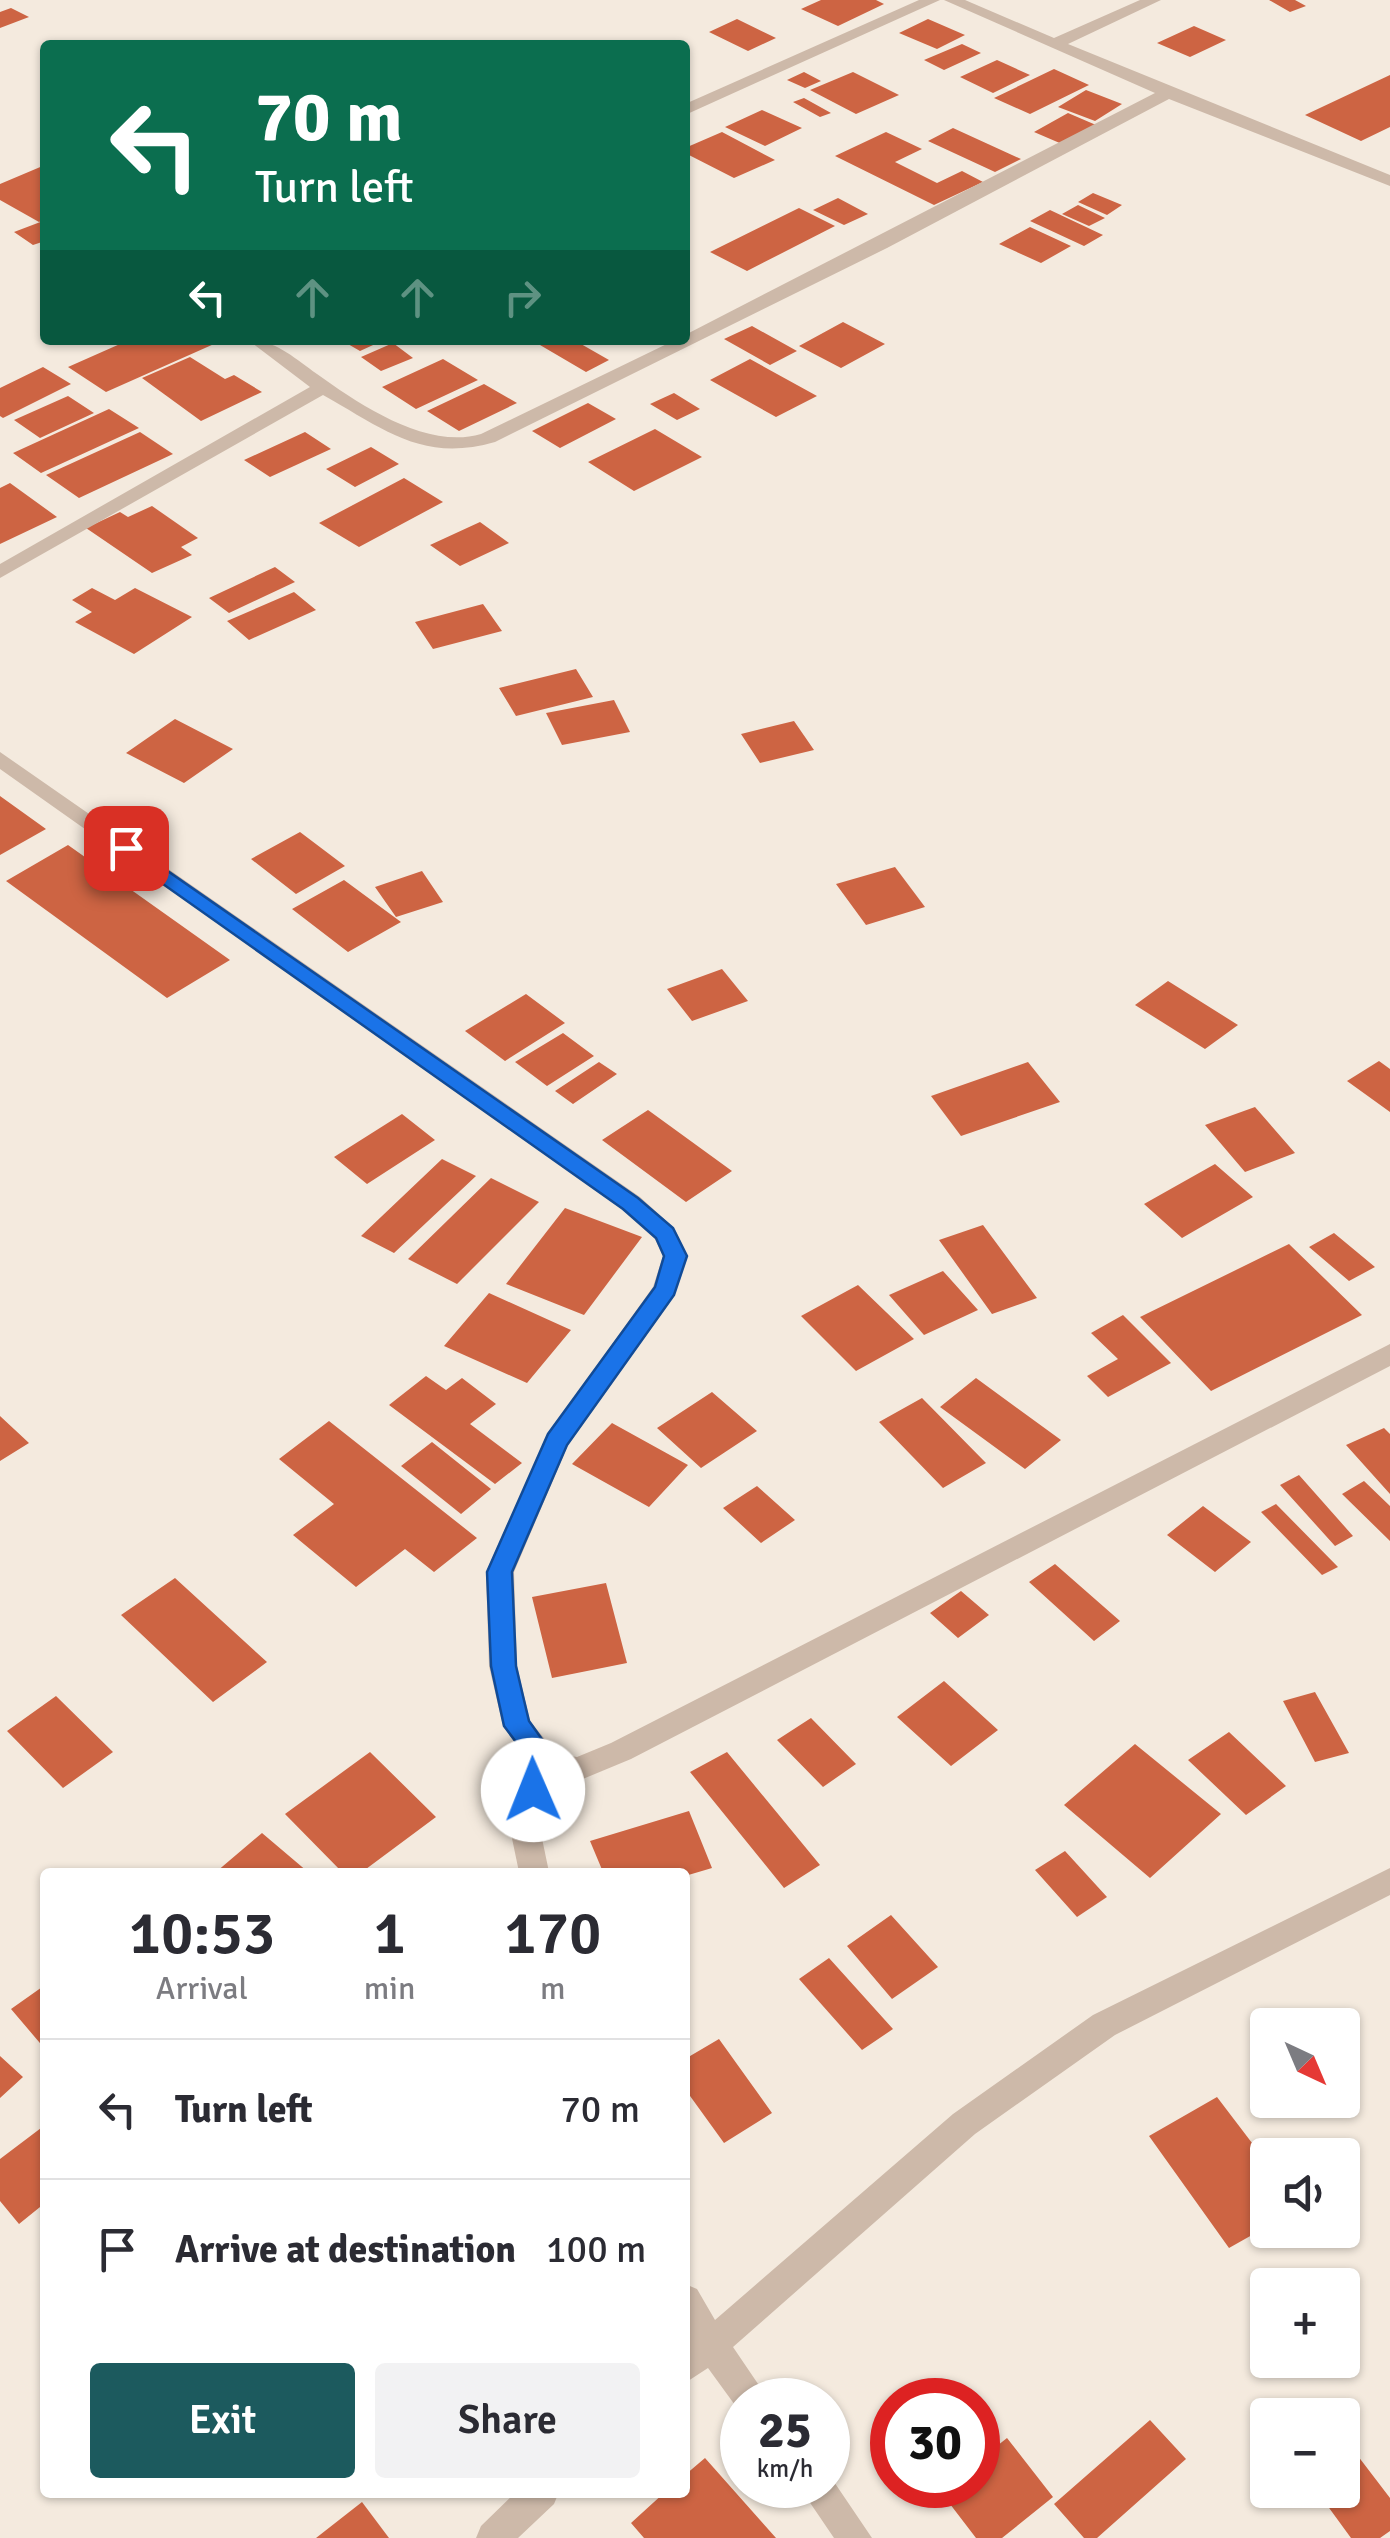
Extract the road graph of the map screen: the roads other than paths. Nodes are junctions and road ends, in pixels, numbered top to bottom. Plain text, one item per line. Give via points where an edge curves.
1 (932, 0) edge
2 (952, 0) edge
3 (1153, 0) edge
4 (1054, 44) junction
5 (1168, 93) junction
6 (690, 108) edge
7 (1390, 181) edge
8 (690, 338) edge
9 (263, 345) edge
10 (676, 345) edge
11 (323, 387) junction
12 (0, 572) edge
13 (0, 759) edge
14 (1390, 1354) edge
15 (541, 1756) junction
16 (533, 1868) edge
17 (1390, 1881) edge
18 (690, 2309) edge
19 (711, 2345) junction
20 (690, 2364) edge
21 (736, 2378) edge
22 (536, 2498) edge
23 (833, 2508) edge
24 (493, 2538) edge
25 (855, 2538) edge

1 - 6 street
2 - 4 street
3 - 4 street
4 - 5 street
5 - 7 street
5 - 8 street
9 - 11 street
10 - 11 street via 462,446 416,439
11 - 12 street
13 - 15 street via 665,1234 676,1256 666,1289 557,1441 500,1572 503,1666 517,1726
14 - 15 street via 620,1750 578,1769
15 - 16 street via 524,1824
17 - 19 street via 1104,2024 964,2124
18 - 19 street
19 - 20 street
19 - 21 street
22 - 24 street
23 - 25 street

